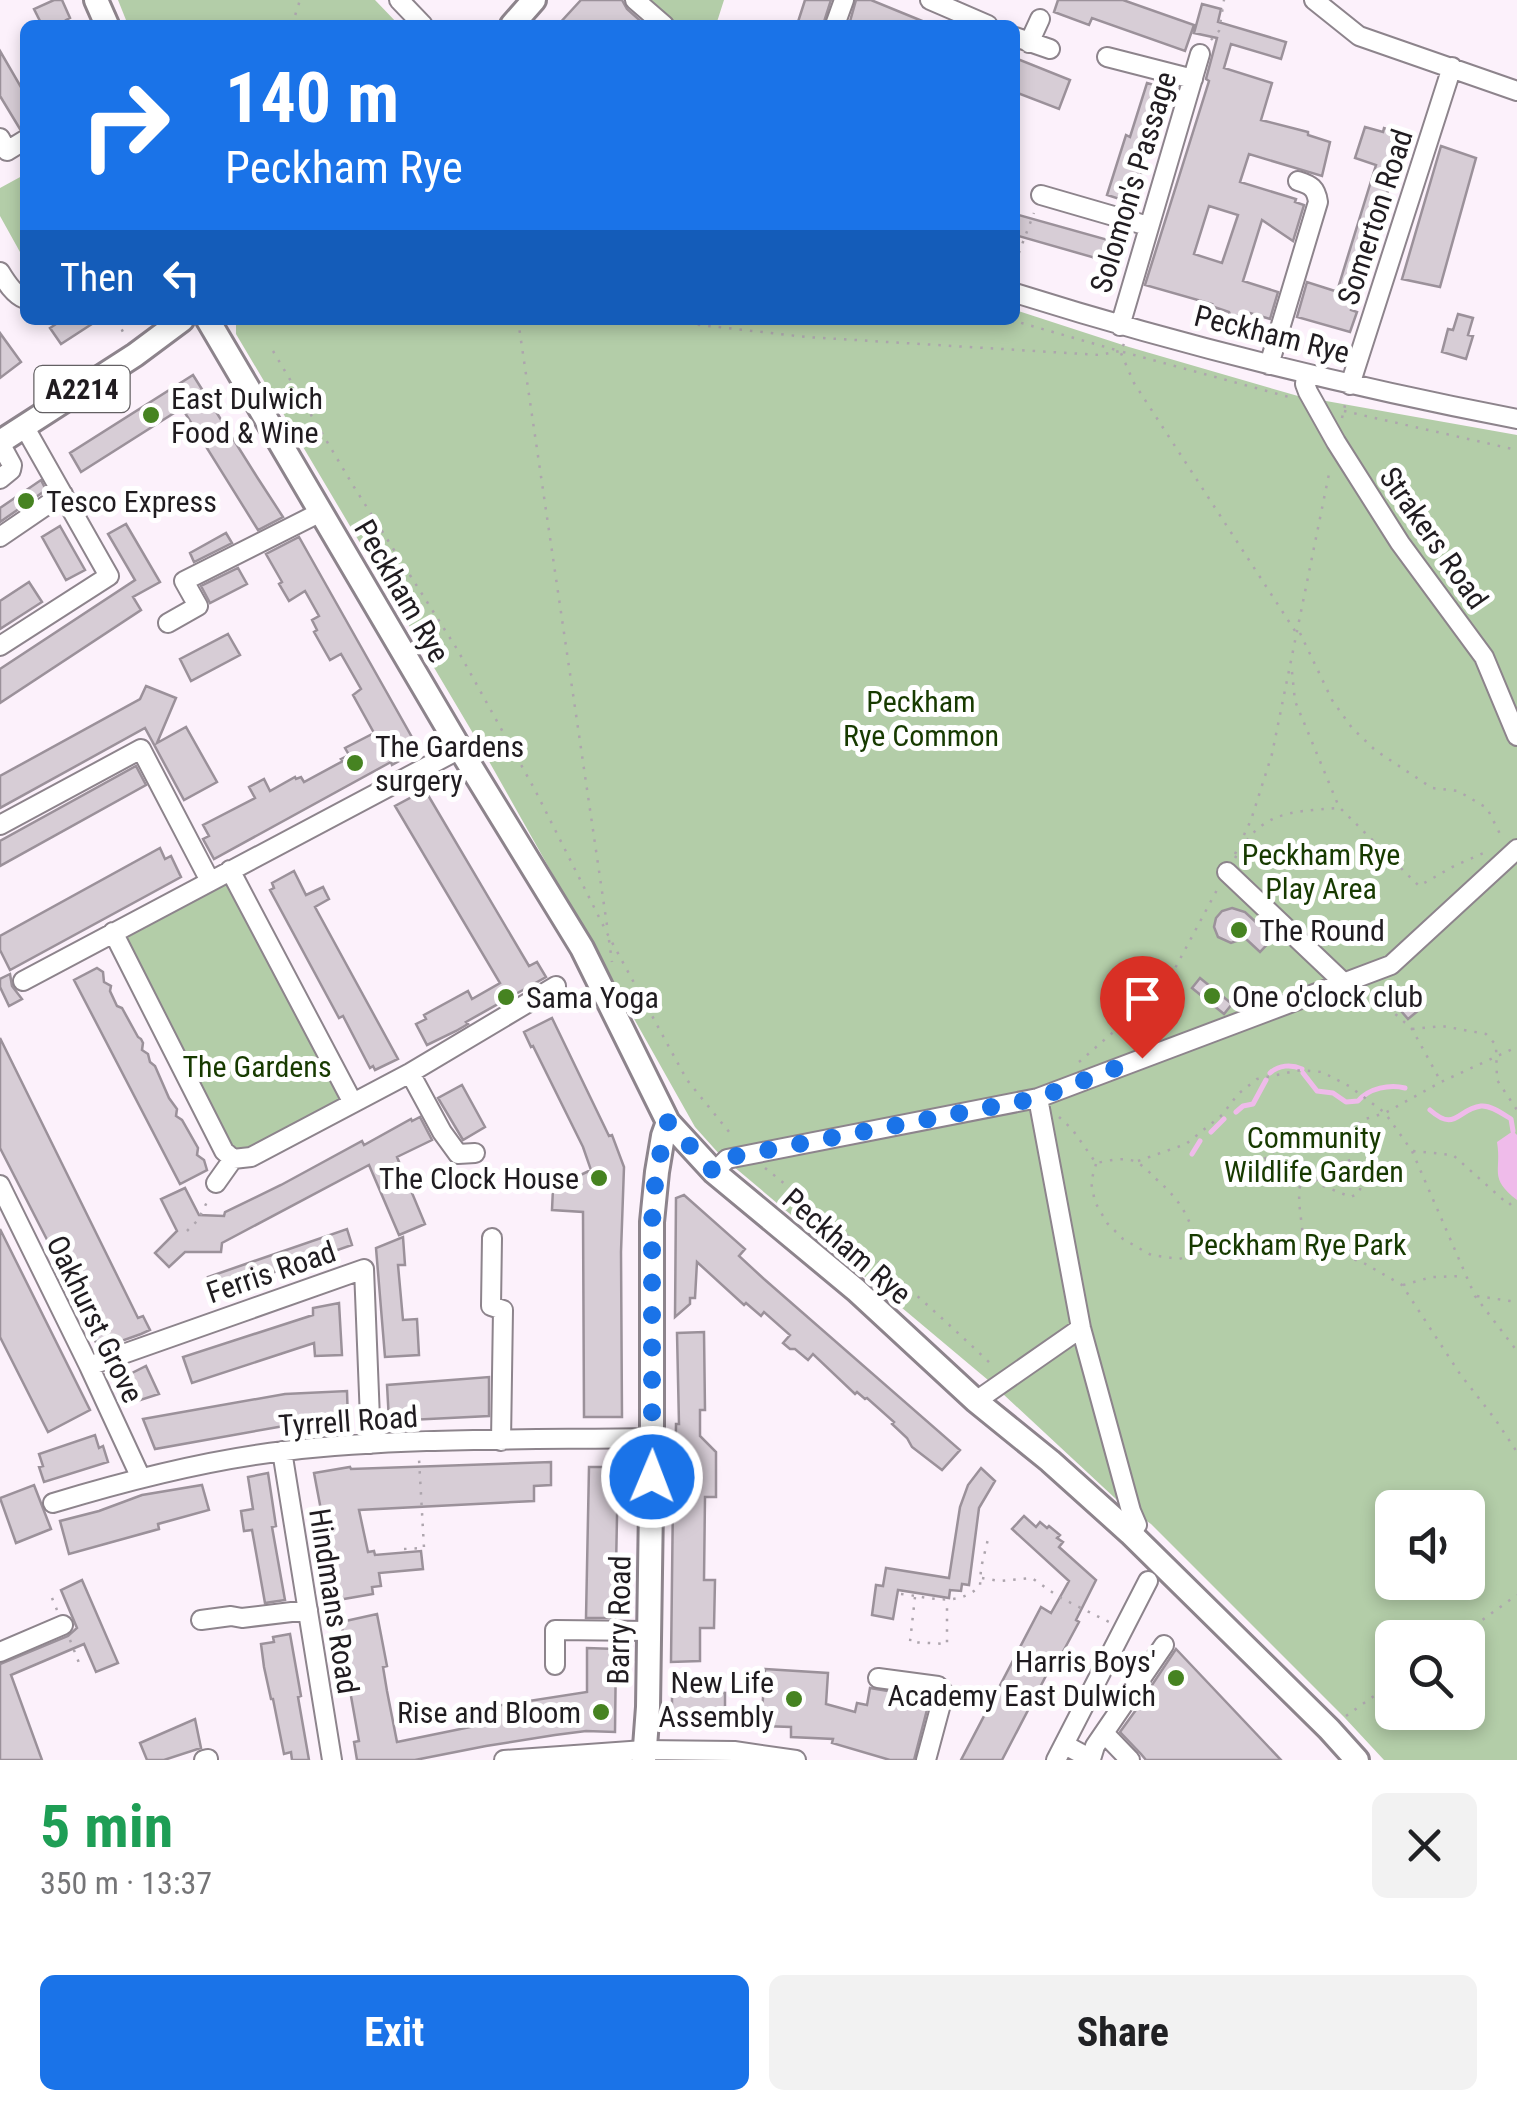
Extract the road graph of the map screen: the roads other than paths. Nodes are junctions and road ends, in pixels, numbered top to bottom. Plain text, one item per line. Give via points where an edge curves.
1 (400, 0) edge
2 (534, 0) edge
3 (634, 0) edge
4 (930, 0) edge
5 (1314, 0) edge
6 (1040, 19) dead end
7 (418, 20) edge
8 (516, 20) edge
9 (658, 20) edge
10 (976, 20) edge
11 (1022, 40) edge
12 (1050, 48) dead end
13 (1200, 54) road end
14 (1107, 57) dead end
15 (1452, 67) junction
16 (1192, 80) junction
17 (1517, 91) edge
18 (0, 138) edge
19 (20, 143) edge
20 (1298, 181) dead end
21 (1041, 195) road end
22 (1148, 226) junction
23 (0, 272) edge
24 (1020, 296) edge
25 (20, 297) edge
26 (175, 325) edge
27 (211, 325) edge
28 (1120, 326) junction
29 (1269, 366) junction
30 (1306, 374) junction
31 (1350, 384) junction
32 (1517, 419) edge
33 (7, 433) edge
34 (0, 478) edge
35 (63, 494) junction
36 (321, 512) junction
37 (0, 536) edge
38 (168, 624) dead end
39 (0, 646) edge
40 (1517, 736) edge
41 (460, 749) junction
42 (0, 825) edge
43 (1512, 848) edge
44 (230, 870) junction
45 (1227, 872) road end
46 (210, 881) junction
47 (113, 932) junction
48 (23, 981) dead end
49 (1343, 982) junction
50 (556, 986) dead end
51 (410, 1074) junction
52 (1038, 1098) junction
53 (353, 1103) junction
54 (668, 1122) junction
55 (474, 1153) dead end
56 (233, 1159) junction
57 (714, 1172) junction
58 (216, 1183) road end
59 (0, 1185) edge
60 (492, 1238) dead end
61 (1081, 1328) junction
62 (89, 1366) junction
63 (976, 1401) junction
64 (652, 1438) junction
65 (500, 1441) junction
66 (371, 1444) junction
67 (282, 1451) junction
68 (140, 1476) junction
69 (53, 1503) dead end
70 (1137, 1525) dead end
71 (1148, 1581) dead end
72 (308, 1610) junction
73 (200, 1620) dead end
74 (63, 1625) dead end
75 (649, 1631) junction
76 (1164, 1646) dead end
77 (0, 1652) edge
78 (555, 1665) dead end
79 (878, 1678) dead end
80 (1104, 1733) junction
81 (1060, 1752) edge
82 (644, 1755) edge
83 (332, 1760) edge
84 (504, 1760) edge
85 (796, 1760) edge
86 (926, 1760) edge
87 (1130, 1760) edge
88 (1357, 1760) edge

1 - 7 street
2 - 8 main road
3 - 9 street
4 - 10 street
5 - 15 street via 1359,36
6 - 11 street
11 - 12 street
13 - 16 street, Solomon's Passage
14 - 16 street
15 - 17 street
15 - 31 street, Somerton Road
16 - 22 street, Solomon's Passage
18 - 19 street via 7,150
20 - 29 street via 1311,185 1318,202
21 - 22 street
22 - 28 street, Solomon's Passage
23 - 25 street
24 - 28 street, Peckham Rye
26 - 33 main road, A2214
27 - 36 main road, Peckham Rye
28 - 29 street, Peckham Rye
29 - 30 street, Peckham Rye
30 - 31 street, Peckham Rye
30 - 40 street, Strakers Road via 1305,388 1400,544 1484,656
31 - 32 street, Peckham Rye
33 - 34 street via 12,465
33 - 35 street
35 - 37 street
35 - 39 street via 109,576
36 - 38 street via 184,581 198,606
36 - 41 main road, Peckham Rye
41 - 44 street
41 - 54 main road, Peckham Rye via 582,948
42 - 46 street via 141,749
43 - 49 street via 1476,895 1391,964
44 - 46 street
44 - 53 street
45 - 49 street
46 - 47 street
47 - 48 street
47 - 56 street
49 - 52 street
50 - 51 street
51 - 53 street
51 - 55 street via 458,1154
52 - 57 street via 726,1158
52 - 61 street
53 - 56 street via 250,1157
54 - 57 main road, Peckham Rye
54 - 64 main road, Barry Road via 652,1222
56 - 58 street
57 - 63 main road, Peckham Rye
59 - 62 street, Oakhurst Grove
60 - 65 street via 491,1306 503,1310
61 - 63 street
61 - 70 street
62 - 66 street, Ferris Road via 364,1269
62 - 68 street, Oakhurst Grove
63 - 88 main road, Peckham Rye via 1139,1541
64 - 65 street, Tyrrell Road
64 - 75 main road, Barry Road
65 - 66 street, Tyrrell Road
66 - 67 street, Tyrrell Road
67 - 68 street, Tyrrell Road
67 - 72 street, Hindmans Road
68 - 69 street, Tyrrell Road
71 - 81 street
72 - 73 street
72 - 83 street, Hindmans Road
74 - 77 street
75 - 78 street via 555,1630
75 - 82 main road, Barry Road
76 - 80 street
79 - 86 street via 938,1686 944,1693
80 - 81 street via 1091,1760
80 - 87 street
82 - 84 street
82 - 85 street via 734,1752

